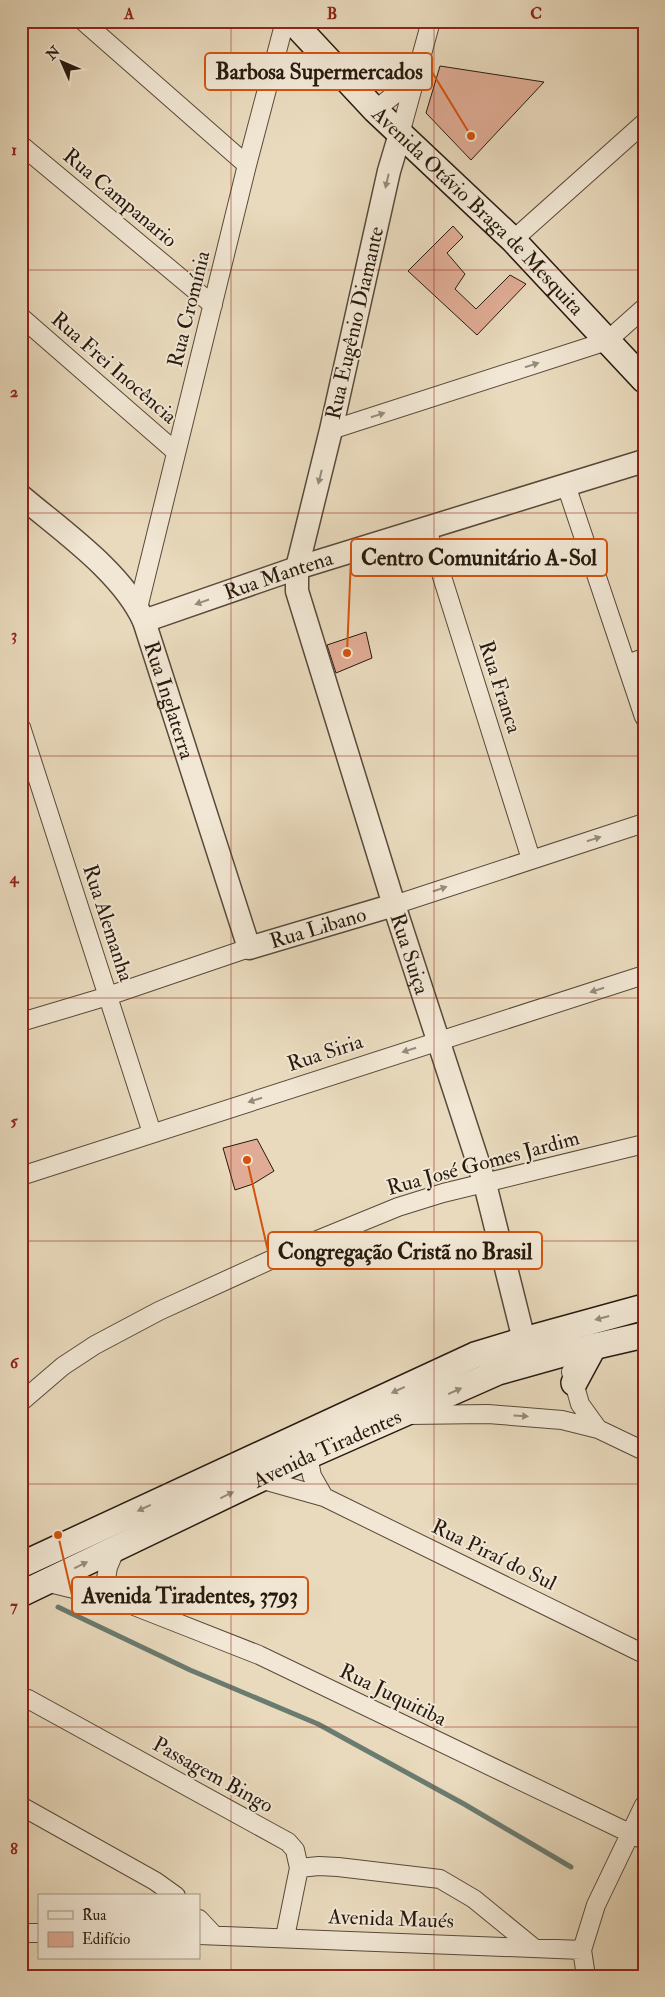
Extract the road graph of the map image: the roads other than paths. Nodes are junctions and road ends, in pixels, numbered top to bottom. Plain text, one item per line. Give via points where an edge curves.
1 (83, 21) edge
2 (284, 21) edge
3 (292, 21) edge
4 (431, 21) edge
5 (414, 79) junction
6 (375, 110) junction
7 (644, 123) edge
8 (400, 134) junction
9 (21, 145) edge
10 (247, 165) junction
11 (513, 240) junction
12 (213, 305) junction
13 (644, 308) edge
14 (21, 317) edge
15 (607, 341) junction
16 (644, 380) edge
17 (331, 430) junction
18 (176, 452) junction
19 (644, 461) edge
20 (566, 485) junction
21 (21, 496) edge
22 (427, 529) junction
23 (297, 568) junction
24 (141, 615) junction
25 (636, 661) edge
26 (644, 717) edge
27 (21, 727) edge
28 (644, 823) edge
29 (531, 859) junction
30 (394, 905) junction
31 (249, 948) junction
32 (644, 975) edge
33 (108, 996) junction
34 (21, 1022) edge
35 (438, 1040) junction
36 (152, 1133) junction
37 (644, 1144) edge
38 (21, 1176) edge
39 (485, 1184) junction
40 (644, 1307) edge
41 (644, 1335) edge
42 (524, 1340) junction
43 (563, 1341) junction
44 (594, 1346) junction
45 (574, 1383) junction
46 (21, 1402) edge
47 (402, 1415) junction
48 (598, 1428) junction
49 (644, 1451) edge
50 (308, 1456) junction
51 (260, 1479) junction
52 (324, 1497) junction
53 (116, 1548) junction
54 (26, 1558) edge
55 (45, 1582) junction
56 (21, 1594) edge
57 (119, 1600) junction
58 (644, 1654) edge
59 (28, 1698) dead end
60 (644, 1805) edge
61 (21, 1806) edge
62 (637, 1837) edge
63 (299, 1868) junction
64 (173, 1894) edge
65 (200, 1921) edge
66 (21, 1933) edge
67 (38, 1933) edge
68 (207, 1935) edge
69 (285, 1937) junction
70 (534, 1948) junction
71 (582, 1950) junction
72 (586, 1976) edge

1 - 10 street
2 - 10 street, Rua Cromínia
3 - 6 main road, Avenida Otávio Braga de Mesquita
4 - 5 street, Rua Eugênio Diamante
5 - 6 street
5 - 8 street, Rua Eugênio Diamante
6 - 8 main road, Avenida Otávio Braga de Mesquita
7 - 11 street
8 - 11 main road, Avenida Otávio Braga de Mesquita
8 -> 17 street, Rua Eugênio Diamante
9 - 12 street, Rua Campanario
10 - 12 street, Rua Cromínia
11 - 15 main road, Avenida Otávio Braga de Mesquita
12 - 18 street, Rua Cromínia
13 - 15 street
14 - 18 street, Rua Frei Inocência
15 - 16 main road, Avenida Otávio Braga de Mesquita
17 -> 15 street
17 -> 23 street, Rua Eugênio Diamante
18 - 24 street, Rua Cromínia
19 - 20 street, Rua Mantena
20 - 22 street, Rua Mantena
20 - 25 street
21 - 24 street, Rua Inglaterra via 108,571
22 - 23 street, Rua Mantena
22 - 29 street, Rua Franca
23 -> 24 street, Rua Mantena
23 - 30 street, Rua Suiça via 301,605
24 - 31 street, Rua Inglaterra
25 - 26 street
27 - 33 street, Rua Alemanha
29 -> 28 street, Rua Libano
30 -> 29 street, Rua Libano
30 - 31 street, Rua Libano
30 - 35 street, Rua Suiça
31 - 33 street, Rua Libano
32 -> 35 street, Rua Siria
33 - 34 street, Rua Libano
33 - 36 street, Rua Alemanha
35 -> 36 street, Rua Siria
35 - 39 street, Rua Suiça
36 - 38 street, Rua Siria
37 - 39 street, Rua José Gomes Jardim
39 - 42 street, Rua Suiça
39 - 46 street, Rua José Gomes Jardim via 398,1207 288,1252 159,1311 63,1366
40 -> 43 main road, Avenida Tiradentes
41 - 44 main road, Avenida Tiradentes
42 - 43 main road, Avenida Tiradentes
42 -> 54 main road, Avenida Tiradentes via 467,1359
43 - 44 main road, Avenida Tiradentes
43 - 45 street
47 -> 43 main road, Avenida Tiradentes
44 - 45 main road
45 - 48 street via 580,1404
47 -> 48 street via 498,1414 562,1420
47 - 50 main road, Avenida Tiradentes
48 - 49 street
50 - 51 main road, Avenida Tiradentes
50 - 52 street via 312,1476
51 - 52 street, Rua Piraí do Sul
53 -> 51 main road, Avenida Tiradentes
52 - 58 street, Rua Piraí do Sul
55 -> 53 main road, Avenida Tiradentes
53 - 57 street via 106,1579
55 - 56 main road, Avenida Tiradentes
55 - 57 street, Rua Juquitiba
57 - 62 street, Rua Juquitiba via 259,1655
59 - 63 street, Passagem Bingo via 288,1842 295,1850
60 - 62 street
61 - 64 street
62 - 71 street via 596,1904
63 - 69 street
63 - 70 street via 338,1867 440,1879 474,1899
65 - 68 street
66 - 67 street
68 - 69 street, Avenida Maués
69 - 70 street, Avenida Maués
70 - 71 street, Avenida Maués
71 - 72 street

